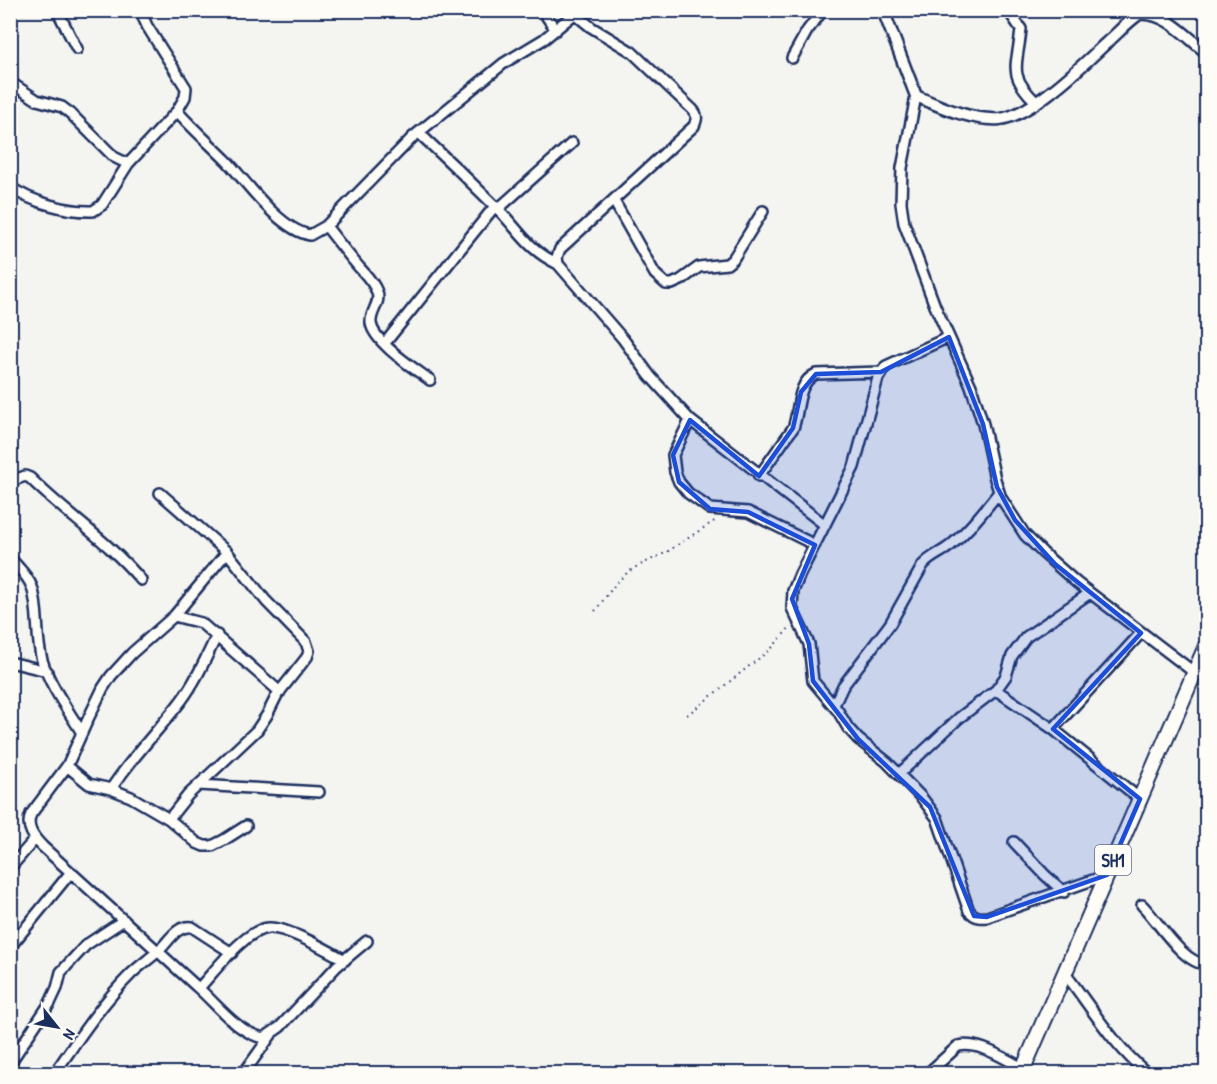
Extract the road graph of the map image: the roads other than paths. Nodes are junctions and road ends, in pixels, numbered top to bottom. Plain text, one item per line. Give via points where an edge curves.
1 (57, 10) edge
2 (140, 10) edge
3 (542, 10) edge
4 (883, 10) edge
5 (1008, 10) edge
6 (577, 12) edge
7 (819, 12) edge
8 (1158, 13) edge
9 (556, 30) junction
10 (77, 48) dead end
11 (1206, 52) edge
12 (792, 58) dead end
13 (10, 82) edge
14 (916, 96) junction
15 (1036, 102) junction
16 (177, 111) junction
17 (419, 133) junction
18 (572, 143) dead end
19 (128, 164) junction
20 (10, 188) edge
21 (614, 201) junction
22 (496, 207) junction
23 (764, 211) dead end
24 (326, 226) junction
25 (558, 264) junction
26 (949, 337) junction
27 (385, 344) junction
28 (881, 372) junction
29 (430, 380) dead end
30 (690, 420) junction
31 (759, 476) junction
32 (10, 485) edge
33 (999, 492) junction
34 (160, 493) dead end
35 (825, 525) junction
36 (815, 545) junction
37 (227, 552) junction
38 (10, 558) edge
39 (141, 580) dead end
40 (1090, 593) junction
41 (174, 616) junction
42 (1141, 633) junction
43 (217, 635) junction
44 (1206, 646) edge
45 (10, 662) edge
46 (46, 671) junction
47 (1195, 673) junction
48 (996, 690) junction
49 (280, 692) junction
50 (834, 705) junction
51 (1053, 729) junction
52 (82, 733) junction
53 (67, 766) junction
54 (899, 774) junction
55 (199, 785) junction
56 (111, 789) junction
57 (319, 792) dead end
58 (1140, 799) junction
59 (169, 819) junction
60 (246, 826) dead end
61 (35, 839) junction
62 (1014, 842) dead end
63 (10, 868) edge
64 (71, 872) junction
65 (1107, 875) junction
66 (1064, 892) junction
67 (1142, 906) dead end
68 (124, 920) junction
69 (367, 941) dead end
70 (10, 947) edge
71 (158, 952) junction
72 (232, 953) junction
73 (345, 960) junction
74 (1206, 964) edge
75 (1064, 972) junction
76 (199, 988) junction
77 (271, 1035) junction
78 (10, 1063) edge
79 (1022, 1071) edge
80 (54, 1074) edge
81 (243, 1074) edge
82 (927, 1074) edge
83 (1148, 1074) edge

1 - 10 street
2 - 16 street via 186,88
3 - 9 street
4 - 14 street
5 - 15 street via 1021,29 1016,63 1018,82
6 - 9 street
6 - 21 street via 591,27 632,52 696,113 694,126
7 - 12 street
8 - 11 street
8 - 15 street via 1139,14 1131,19
9 - 17 street via 504,63
13 - 19 street via 38,100 70,112 114,157
14 - 15 street via 988,119 1016,115
14 - 26 street via 902,168 902,212 907,234
16 - 19 street
16 - 24 street via 261,201 293,229 310,236
17 - 22 street
17 - 24 street
18 - 22 street
19 - 20 street via 102,205 93,211 36,201
21 - 23 street via 655,274 666,284 681,280 699,267 727,264
21 - 25 street via 560,249
22 - 25 street via 529,246
22 - 27 street
24 - 27 street via 377,292 378,304 371,326
25 - 30 street
26 - 28 street
26 - 33 street via 980,414
27 - 29 street
28 - 31 street via 810,377 801,392 793,428
28 - 35 street via 855,467
30 - 31 street
30 - 36 street via 673,455 679,482 711,509 748,512
31 - 35 street
32 - 39 street via 25,476 30,478 114,550
33 - 40 street via 1033,544
33 - 50 street via 956,541 923,565 890,624 843,686
34 - 37 street
35 - 36 street
36 - 50 street via 793,591 792,608 809,644 813,681
37 - 41 street
37 - 49 street via 309,646 307,657
38 - 46 street via 32,586
40 - 42 street
40 - 48 street via 1026,637
41 - 43 street via 201,623
41 - 52 street via 111,676
42 - 47 street
42 - 51 street
43 - 49 street
43 - 56 street via 182,700
44 - 47 main road, SH1
45 - 46 street
46 - 52 street
47 - 58 main road, SH1
48 - 51 street
48 - 54 street
49 - 55 street via 257,730
50 - 54 street via 858,739
51 - 58 street
52 - 53 street
53 - 56 street via 89,784
53 - 61 street via 29,820
54 - 66 street via 937,818 974,916 987,917
55 - 57 street
55 - 59 street
56 - 59 street
58 - 65 main road, SH1
59 - 60 street via 204,846 212,846
61 - 63 street
61 - 64 street
62 - 66 street
64 - 68 street
64 - 70 street
65 - 66 street
65 - 75 main road, SH1
67 - 74 street via 1179,948 1200,964
68 - 71 street
68 - 78 street via 86,945 61,972 50,1003
69 - 73 street
71 - 72 street via 186,926 199,930
71 - 76 street
71 - 80 street via 114,992
72 - 73 street via 247,938 269,928 280,929
72 - 76 street
73 - 77 street
75 - 79 main road, SH1
75 - 83 street via 1115,1040
76 - 77 street via 249,1033 264,1038
77 - 81 street
79 - 82 street via 986,1050 964,1044

